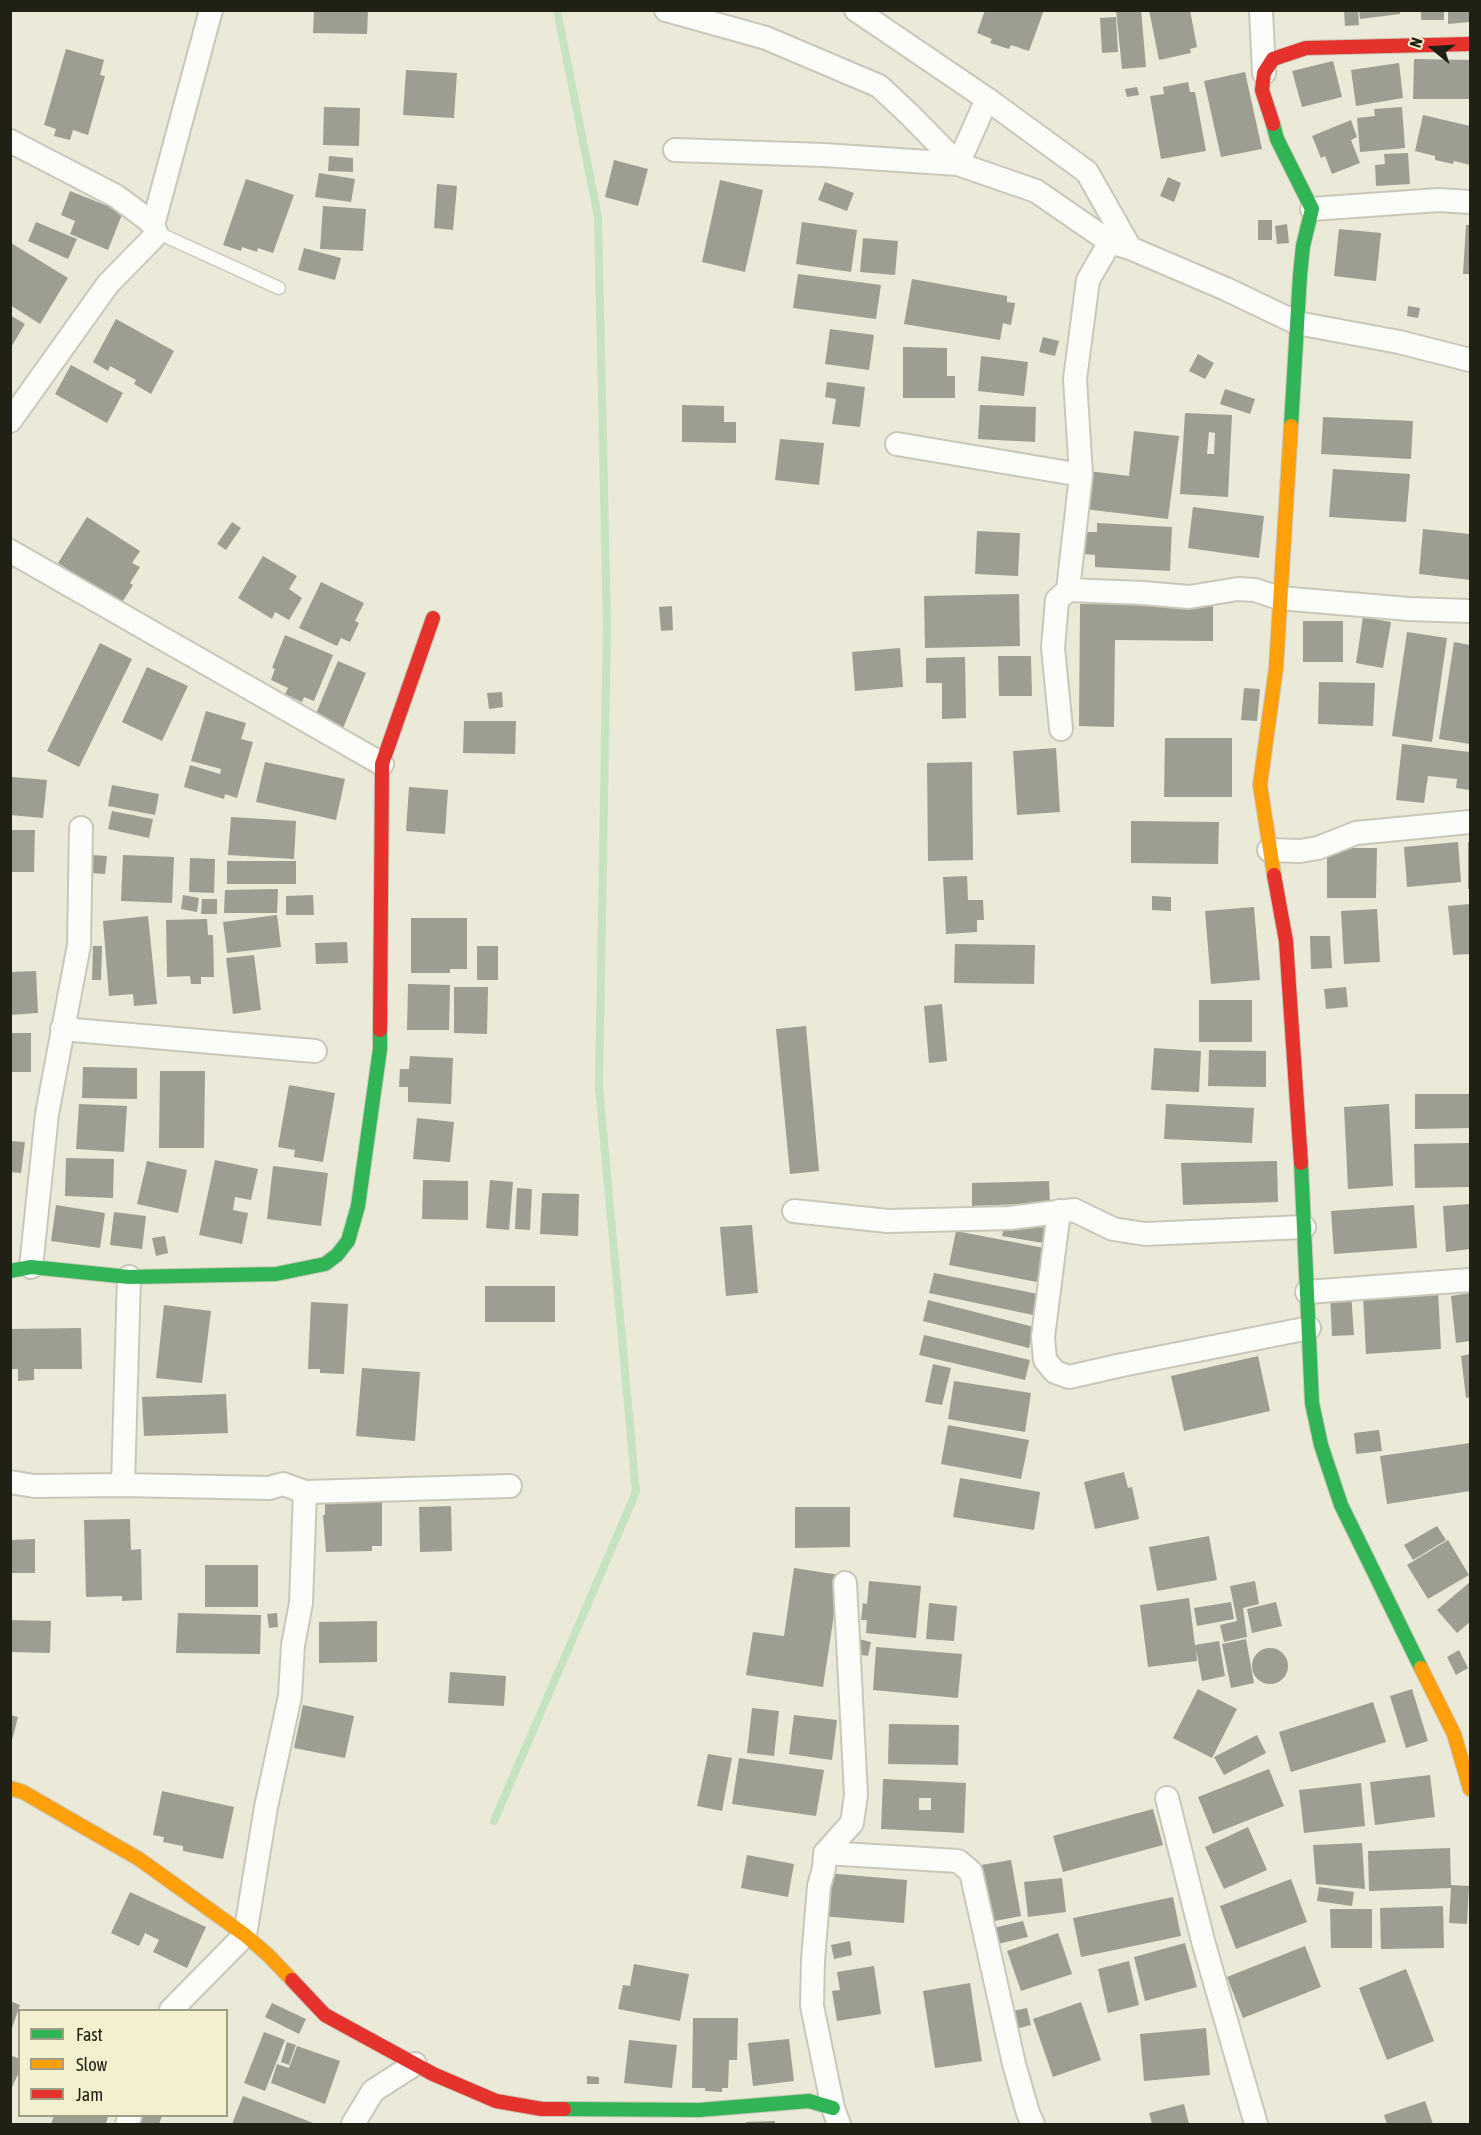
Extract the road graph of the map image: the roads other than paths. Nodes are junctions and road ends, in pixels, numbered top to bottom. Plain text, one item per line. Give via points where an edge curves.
1 (211, 10) edge
2 (666, 10) edge
3 (856, 10) edge
4 (1261, 10) edge
5 (1470, 44) edge
6 (1264, 73) junction
7 (987, 99) junction
8 (10, 141) edge
9 (675, 150) dead end
10 (958, 164) junction
11 (1470, 202) edge
12 (1312, 209) junction
13 (154, 229) junction
14 (1120, 245) junction
15 (279, 288) dead end
16 (1297, 323) junction
17 (1470, 360) edge
18 (10, 421) edge
19 (897, 444) dead end
20 (1081, 475) junction
21 (10, 551) edge
22 (1068, 590) junction
23 (1279, 598) junction
24 (1470, 611) edge
25 (433, 618) dead end
26 (1061, 729) dead end
27 (382, 764) junction
28 (1470, 822) edge
29 (81, 828) dead end
30 (1269, 850) junction
31 (63, 1029) junction
32 (315, 1051) dead end
33 (794, 1211) dead end
34 (1059, 1211) junction
35 (1304, 1227) junction
36 (21, 1269) edge
37 (129, 1277) junction
38 (1470, 1280) edge
39 (1307, 1292) junction
40 (1309, 1328) junction
41 (10, 1482) edge
42 (123, 1485) junction
43 (510, 1486) dead end
44 (305, 1492) junction
45 (845, 1583) dead end
46 (1462, 1728) edge
47 (10, 1788) edge
48 (1470, 1789) edge
49 (1167, 1798) dead end
50 (825, 1852) junction
51 (244, 1935) junction
52 (172, 2009) edge
53 (415, 2064) junction
54 (518, 2105) junction
55 (836, 2116) edge
56 (585, 2117) edge
57 (353, 2124) edge
58 (531, 2124) edge
59 (1033, 2124) edge
60 (1256, 2124) edge

1 - 13 street
2 - 10 street via 766,38 879,86
3 - 7 street
4 - 6 street
5 - 6 street via 1306,48 1273,59
6 - 12 street via 1262,90 1277,140
7 - 10 street
7 - 14 street via 1087,172
8 - 13 street via 116,196
9 - 10 street
10 - 14 street via 1036,191
11 - 12 street via 1439,200
12 - 16 street via 1303,246
13 - 15 lane
13 - 18 street via 154,237 108,284
14 - 16 street
14 - 20 street via 1088,280 1075,379
16 - 17 street
16 - 23 street
19 - 20 street
20 - 22 street
21 - 27 street
22 - 23 street via 1189,597 1238,589
22 - 26 street via 1057,600 1053,648
23 - 24 street
23 - 30 street via 1276,668 1260,785
25 - 27 street
27 - 37 street via 380,1049 358,1206 348,1241 325,1264 276,1274
28 - 30 street via 1356,833 1300,851
29 - 31 street via 79,945
30 - 35 street via 1286,940
31 - 32 street
31 - 36 street
33 - 34 street via 888,1221 1010,1218
34 - 35 street via 1074,1210 1113,1228 1145,1234
34 - 40 street via 1043,1337 1045,1359 1055,1372 1069,1377
35 - 39 street
36 - 37 street
37 - 42 street
38 - 39 street
39 - 40 street
40 - 46 street via 1314,1413 1341,1504
41 - 42 street via 34,1486
42 - 44 street via 269,1488 283,1484
43 - 44 street
44 - 51 street via 301,1603 290,1696
45 - 50 street via 856,1795 852,1823
46 - 48 street
47 - 51 street via 24,1792 139,1859
49 - 60 street
50 - 55 street via 813,1950 812,2006
50 - 59 street via 958,1861 971,1872 1014,2064
51 - 52 street
51 - 53 street via 325,2015
53 - 54 street via 496,2101
53 - 57 street via 373,2091
54 - 56 street
54 - 58 street
55 - 56 street via 809,2101

